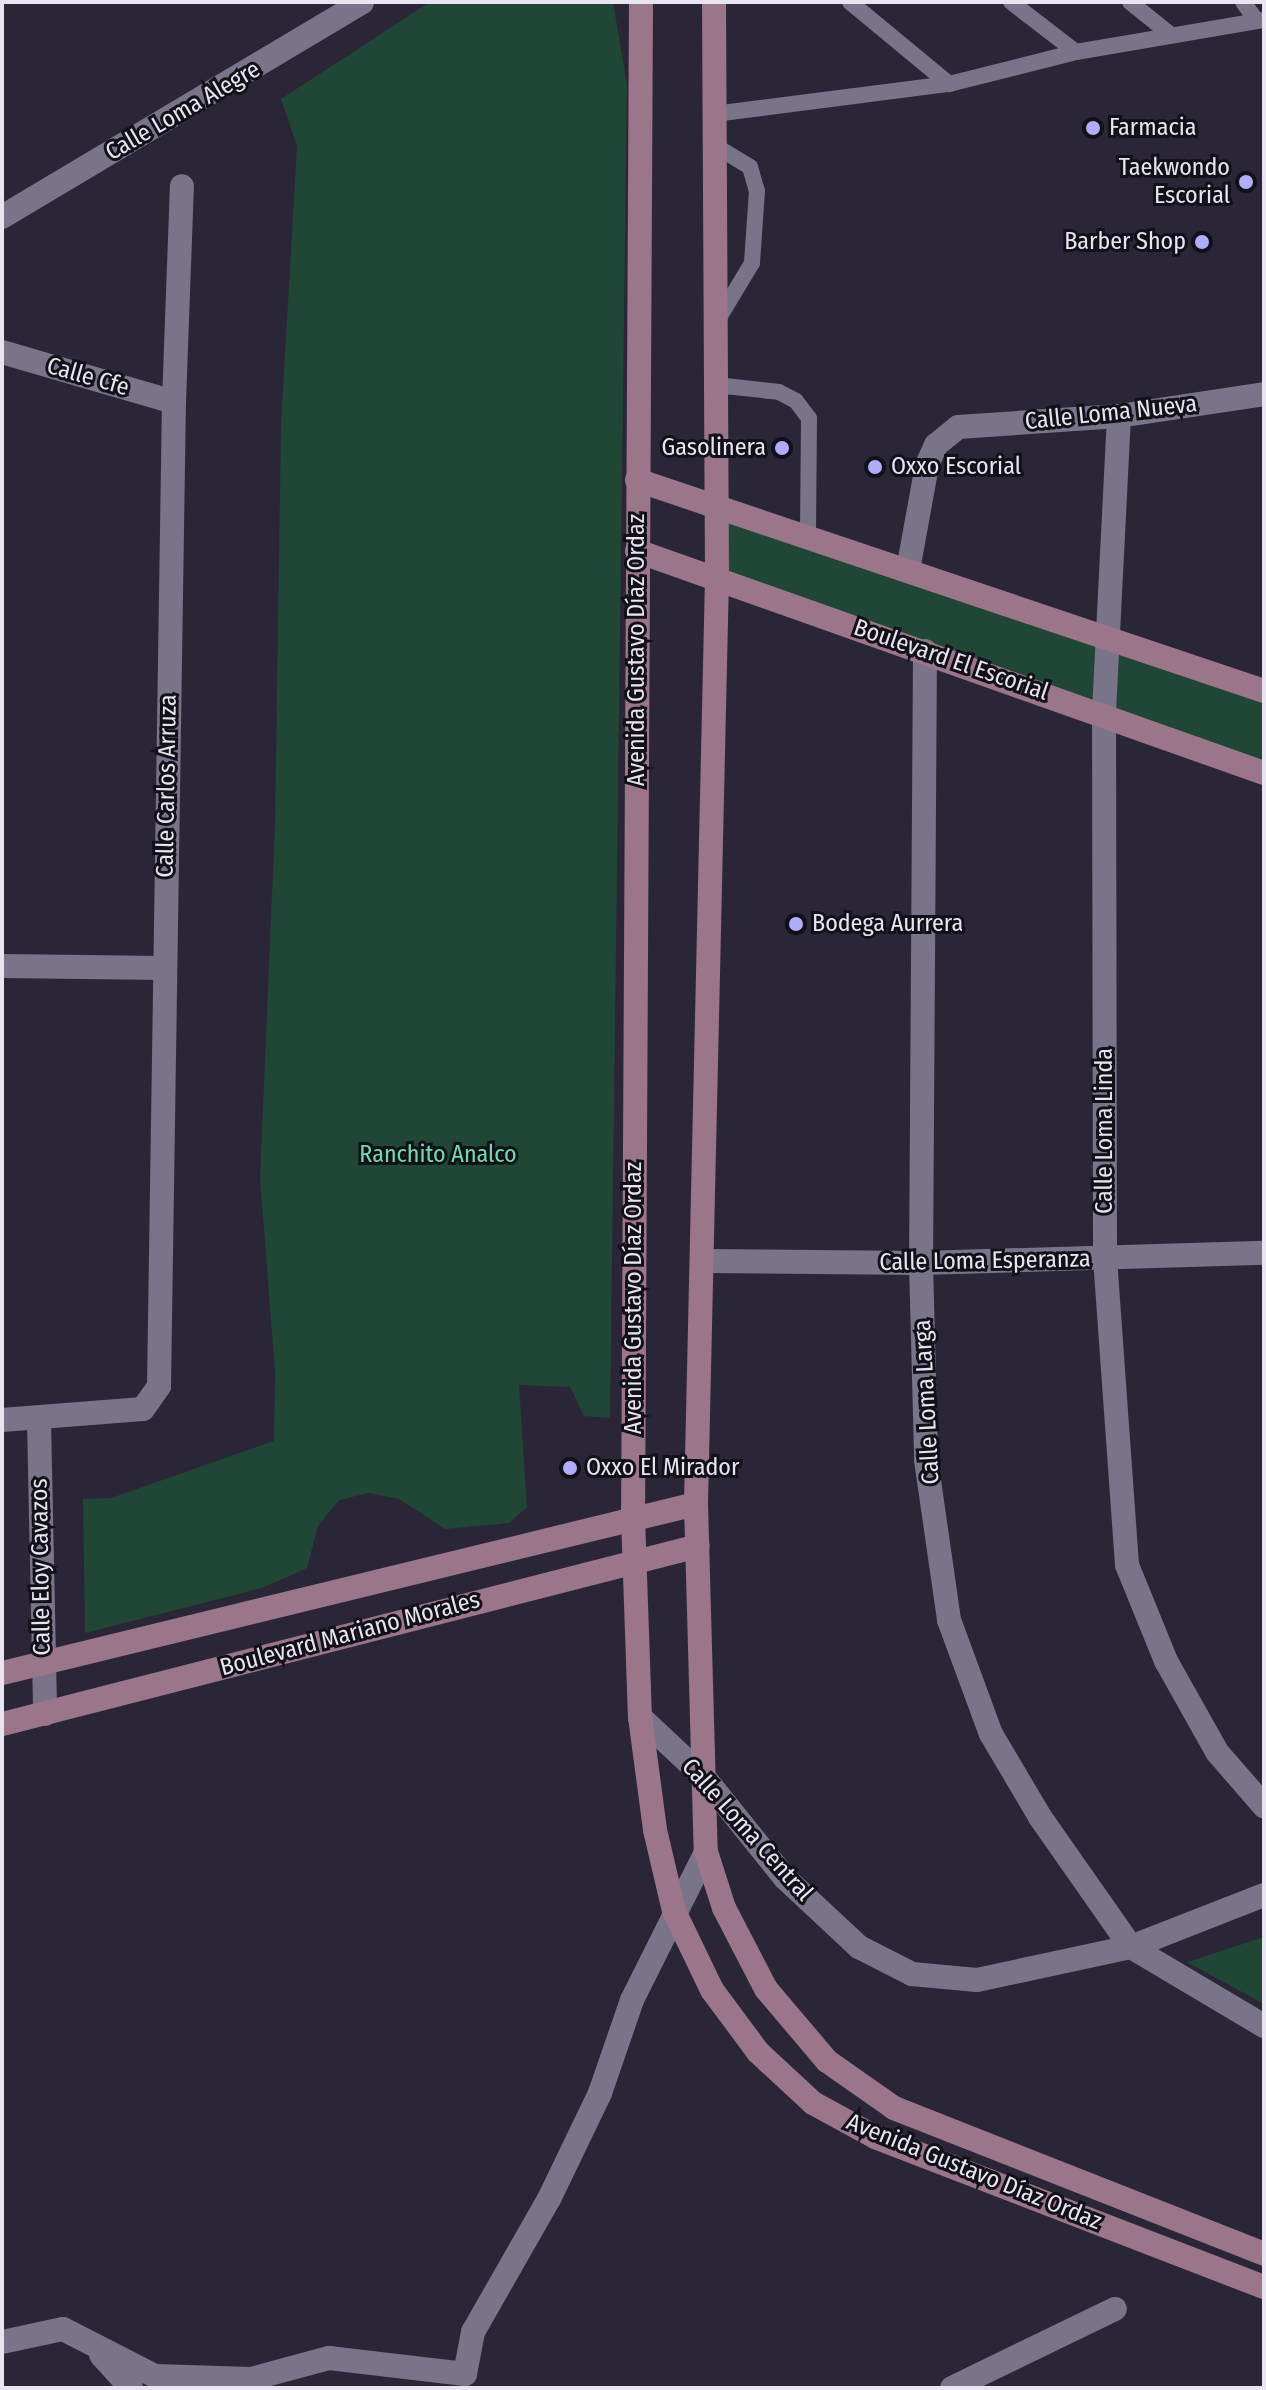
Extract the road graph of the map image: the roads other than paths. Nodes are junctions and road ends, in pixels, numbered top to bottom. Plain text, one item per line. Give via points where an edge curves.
1 (362, 2) edge
2 (641, 2) edge
3 (714, 2) edge
4 (850, 2) edge
5 (1011, 2) edge
6 (1130, 2) edge
7 (1243, 2) edge
8 (1260, 20) edge
9 (1170, 34) junction
10 (1076, 52) junction
11 (949, 84) junction
12 (714, 114) junction
13 (714, 145) junction
14 (182, 186) dead end
15 (2, 217) edge
16 (715, 325) junction
17 (2, 352) edge
18 (716, 385) junction
19 (1264, 394) edge
20 (174, 402) junction
21 (1119, 416) junction
22 (637, 480) junction
23 (717, 505) junction
24 (808, 536) junction
25 (637, 551) junction
26 (908, 570) junction
27 (717, 577) junction
28 (1110, 638) junction
29 (925, 651) junction
30 (1264, 691) edge
31 (1104, 713) junction
32 (1264, 773) edge
33 (2, 966) edge
34 (164, 968) junction
35 (1264, 1253) edge
36 (1105, 1258) junction
37 (705, 1261) junction
38 (921, 1263) junction
39 (2, 1420) edge
40 (39, 1420) junction
41 (696, 1504) junction
42 (633, 1518) junction
43 (698, 1546) junction
44 (634, 1560) junction
45 (42, 1664) junction
46 (2, 1673) edge
47 (45, 1714) junction
48 (640, 1717) junction
49 (2, 1724) edge
50 (703, 1776) junction
51 (1264, 1806) edge
52 (706, 1852) junction
53 (1264, 1895) edge
54 (674, 1911) junction
55 (1131, 1947) junction
56 (1264, 2026) edge
57 (1264, 2254) edge
58 (1264, 2287) edge
59 (1115, 2309) dead end
60 (2, 2342) edge
61 (92, 2344) junction
62 (468, 2381) edge
63 (988, 2381) edge
64 (131, 2388) edge
65 (952, 2388) edge

1 - 15 street, Calle Loma Alegre
2 - 22 street, Avenida Gustavo Díaz Ordaz
3 - 12 street, Avenida Gustavo Díaz Ordaz
4 - 11 lane
5 - 10 lane
6 - 9 lane
7 - 8 lane
8 - 9 lane
9 - 10 lane
10 - 11 lane
11 - 12 lane
12 - 13 street, Avenida Gustavo Díaz Ordaz
13 - 16 street, Avenida Gustavo Díaz Ordaz
13 - 16 lane via 750,167 757,191 752,263
14 - 20 street, Calle Carlos Arruza
16 - 18 street, Avenida Gustavo Díaz Ordaz
17 - 20 street, Calle Cfe
18 - 23 street, Avenida Gustavo Díaz Ordaz
18 - 24 lane via 779,392 796,401 809,418
19 - 21 street, Calle Loma Nueva
20 - 34 street, Calle Carlos Arruza
21 - 26 street, Calle Loma Nueva via 958,427 936,445 927,465
21 - 28 street, Calle Loma Linda
22 - 23 street
22 - 25 street, Avenida Gustavo Díaz Ordaz
23 - 24 street
23 - 27 street, Avenida Gustavo Díaz Ordaz
24 - 26 street
25 - 27 street, Boulevard El Escorial
25 - 42 street, Avenida Gustavo Díaz Ordaz
26 - 28 street
27 - 29 street, Boulevard El Escorial
27 - 37 street, Avenida Gustavo Díaz Ordaz
28 - 30 street
28 - 31 street, Calle Loma Linda
29 - 31 street, Boulevard El Escorial
29 - 38 street, Calle Loma Larga
31 - 32 street, Boulevard El Escorial
31 - 36 street, Calle Loma Linda
33 - 34 street
34 - 40 street, Calle Carlos Arruza via 159,1386 143,1409
35 - 36 street, Calle Loma Esperanza
36 - 38 street, Calle Loma Esperanza
36 - 51 street, Calle Loma Linda via 1127,1565 1166,1661 1217,1752
37 - 38 street, Calle Loma Esperanza
37 - 41 street, Avenida Gustavo Díaz Ordaz
38 - 55 street, Calle Loma Larga via 926,1460 949,1620 991,1734 1040,1817
39 - 40 street
40 - 45 street, Calle Eloy Cavazos
41 - 42 street, Boulevard Mariano Morales
41 - 43 street, Avenida Gustavo Díaz Ordaz
42 - 44 street, Avenida Gustavo Díaz Ordaz
42 - 45 street, Boulevard Mariano Morales
43 - 44 street, Boulevard Mariano Morales
43 - 50 street, Avenida Gustavo Díaz Ordaz
44 - 47 street, Boulevard Mariano Morales
44 - 48 street, Avenida Gustavo Díaz Ordaz
45 - 46 street, Boulevard Mariano Morales
45 - 47 street, Calle Eloy Cavazos
47 - 49 street, Boulevard Mariano Morales
48 - 50 street, Calle Loma Central
48 - 54 street, Avenida Gustavo Díaz Ordaz via 655,1830
50 - 52 street, Avenida Gustavo Díaz Ordaz
50 - 55 street, Calle Loma Central via 785,1878 859,1947 912,1974 977,1980
52 - 54 street
52 - 57 street, Avenida Gustavo Díaz Ordaz via 724,1908 766,1989 827,2061 894,2108
53 - 55 street, Calle Loma Central
54 - 58 street, Avenida Gustavo Díaz Ordaz via 712,1990 758,2052 813,2103 875,2137
54 - 62 street via 632,2000 600,2093 549,2199 473,2332
55 - 56 street, Calle Loma Larga
59 - 63 street
60 - 61 street via 63,2329
61 - 62 street via 155,2376 251,2379 329,2358
61 - 64 street
63 - 65 street

